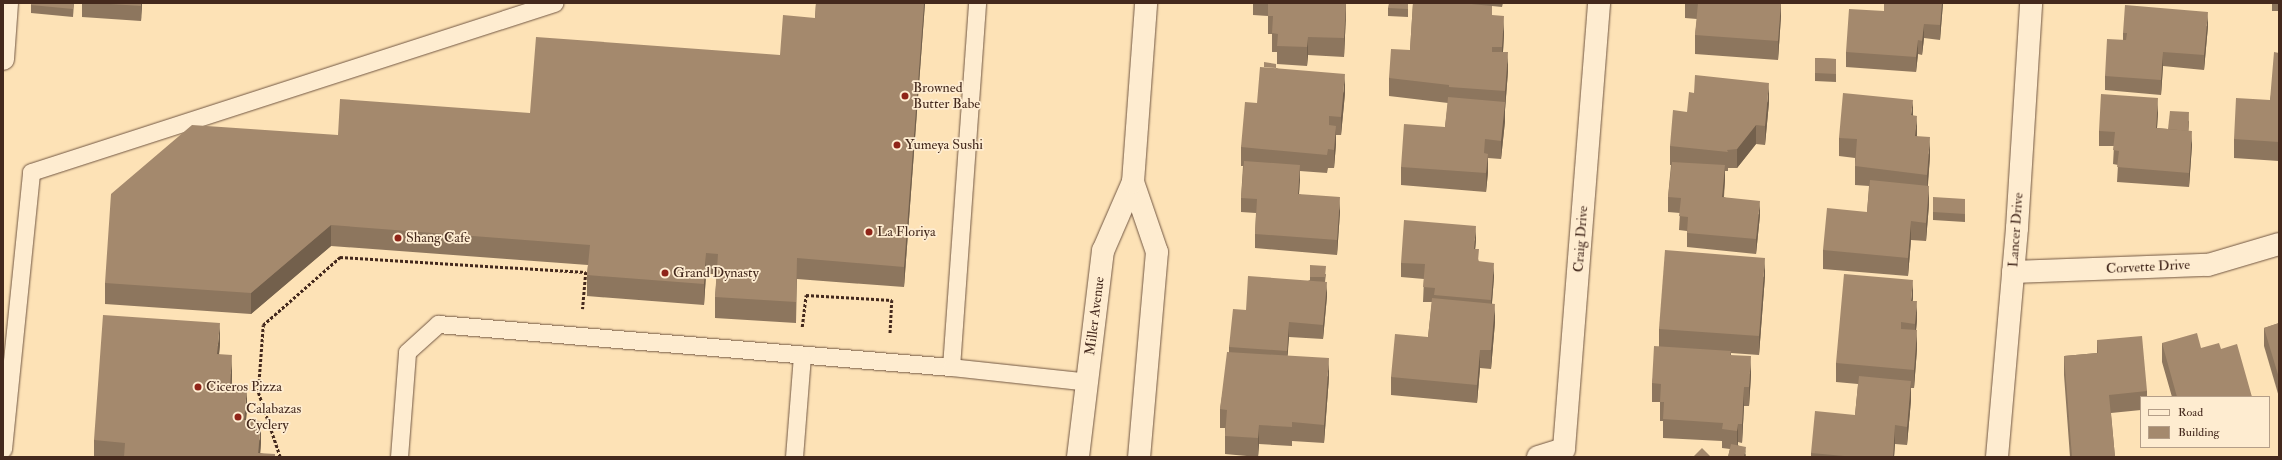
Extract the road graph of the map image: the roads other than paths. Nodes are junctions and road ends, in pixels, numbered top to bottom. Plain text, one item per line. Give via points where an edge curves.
1 (8, 3) edge
2 (554, 3) edge
3 (977, 3) edge
4 (1146, 3) edge
5 (1599, 3) edge
6 (2031, 3) edge
7 (3, 59) edge
8 (1133, 182) junction
9 (2279, 244) edge
10 (2013, 272) junction
11 (802, 356) junction
12 (951, 367) junction
13 (1088, 382) junction
14 (3, 449) edge
15 (399, 457) edge
16 (794, 457) edge
17 (1078, 457) edge
18 (1139, 457) edge
19 (1538, 457) edge
20 (1997, 457) edge

1 - 7 street
2 - 14 lane via 31,172
3 - 12 lane
4 - 8 street, Miller Avenue
5 - 19 street, Craig Drive via 1572,374 1564,449
6 - 10 street, Lancer Drive
8 - 13 street, Miller Avenue via 1103,251
8 - 18 street, Miller Avenue via 1157,252
9 - 10 street, Corvette Drive via 2208,265
10 - 20 street, Lancer Drive
11 - 12 lane
11 - 15 lane via 438,324 407,352
11 - 16 lane
12 - 13 lane
13 - 17 street, Miller Avenue

